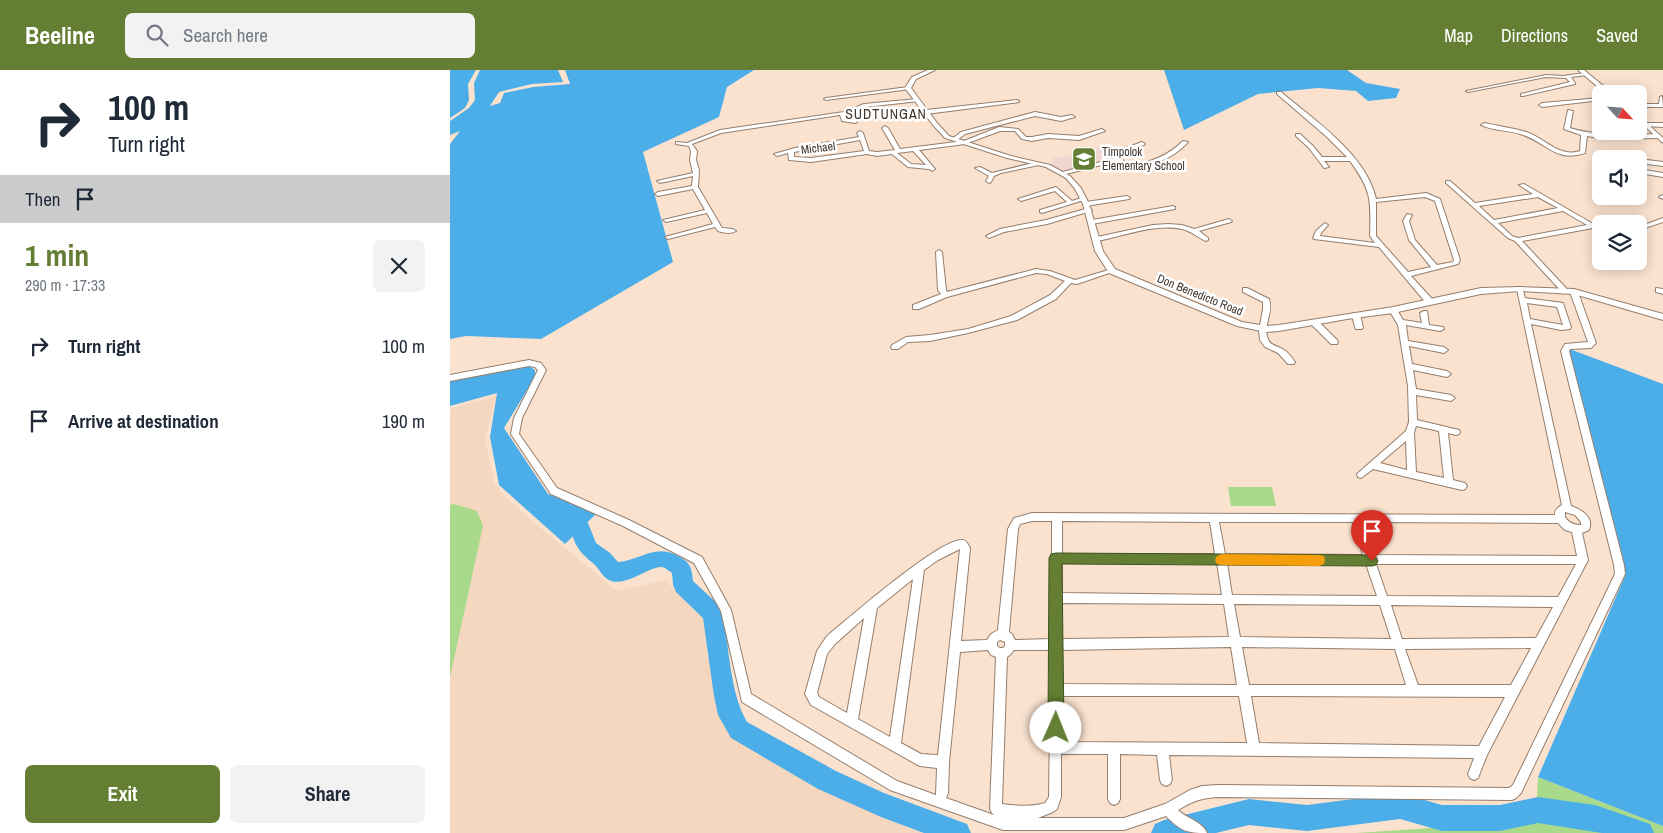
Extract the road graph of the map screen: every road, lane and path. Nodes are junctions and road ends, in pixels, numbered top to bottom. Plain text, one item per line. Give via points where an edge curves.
1 (932, 70) edge
2 (1583, 72) edge
3 (1567, 76) junction
4 (1599, 85) edge
5 (909, 86) junction
6 (878, 87) dead end
7 (1468, 91) dead end
8 (1008, 92) dead end
9 (1279, 93) dead end
10 (1523, 95) dead end
11 (1662, 97) edge
12 (826, 99) dead end
13 (917, 100) junction
14 (1592, 100) edge
15 (1017, 101) dead end
16 (1009, 102) junction
17 (1542, 105) dead end
18 (1648, 106) edge
19 (1570, 111) dead end
20 (926, 112) junction
21 (842, 113) junction
22 (1072, 117) dead end
23 (855, 121) dead end
24 (1484, 125) dead end
25 (1648, 125) edge
26 (1663, 125) edge
27 (1648, 126) edge
28 (885, 128) dead end
29 (1102, 131) dead end
30 (1584, 134) junction
31 (1298, 135) dead end
32 (1661, 138) edge
33 (955, 139) junction
34 (678, 142) dead end
35 (965, 142) junction
36 (1185, 142) dead end
37 (689, 143) junction
38 (1142, 144) dead end
39 (915, 149) junction
40 (791, 151) junction
41 (895, 152) junction
42 (869, 153) junction
43 (777, 154) dead end
44 (1351, 158) junction
45 (1117, 159) junction
46 (1320, 159) junction
47 (1647, 162) edge
48 (1037, 164) junction
49 (1663, 164) edge
50 (1326, 167) dead end
51 (978, 168) dead end
52 (1647, 172) edge
53 (1062, 173) junction
54 (696, 174) junction
55 (1663, 174) edge
56 (992, 175) junction
57 (660, 181) dead end
58 (988, 181) dead end
59 (1448, 182) dead end
60 (1522, 185) dead end
61 (695, 187) junction
62 (658, 194) dead end
63 (1539, 194) junction
64 (1036, 196) junction
65 (1127, 198) dead end
66 (1021, 199) dead end
67 (1372, 201) junction
68 (1070, 202) junction
69 (1086, 204) junction
70 (1474, 205) junction
71 (1173, 208) dead end
72 (1045, 210) joint
73 (1565, 210) junction
74 (708, 211) junction
75 (1409, 215) dead end
76 (666, 220) dead end
77 (1663, 220) edge
78 (1229, 221) dead end
79 (1092, 222) junction
80 (1493, 222) junction
81 (1325, 225) dead end
82 (1647, 225) edge
83 (717, 226) junction
84 (1196, 230) junction
85 (733, 231) dead end
86 (988, 236) dead end
87 (668, 237) dead end
88 (1097, 239) junction
89 (1206, 239) dead end
90 (1517, 240) junction
91 (1379, 245) junction
92 (939, 252) dead end
93 (1436, 268) junction
94 (1112, 271) junction
95 (1406, 275) junction
96 (1068, 281) junction
97 (1520, 289) junction
98 (1245, 290) dead end
99 (1565, 290) junction
100 (945, 295) junction
101 (1523, 300) junction
102 (1430, 302) junction
103 (916, 307) dead end
104 (1393, 310) junction
105 (1424, 313) dead end
106 (1356, 315) junction
107 (1663, 318) edge
108 (1528, 321) junction
109 (1314, 322) junction
110 (1401, 322) junction
111 (1426, 326) junction
112 (1359, 327) dead end
113 (1264, 329) junction
114 (1440, 329) dead end
115 (1334, 342) dead end
116 (1404, 343) junction
117 (895, 347) dead end
118 (1444, 350) dead end
119 (1291, 362) dead end
120 (1408, 366) junction
121 (1447, 374) dead end
122 (450, 378) edge
123 (1412, 392) junction
124 (1451, 398) dead end
125 (1412, 422) junction
126 (1443, 429) junction
127 (1410, 432) junction
128 (1456, 432) dead end
129 (1372, 465) junction
130 (1361, 474) dead end
131 (1412, 475) junction
132 (1449, 483) junction
133 (1462, 486) dead end
134 (1567, 508) junction
135 (1057, 517) junction
136 (1356, 518) junction
137 (1214, 519) junction
138 (1561, 519) junction
139 (1576, 529) junction
140 (1056, 558) junction
141 (1220, 560) junction
142 (1583, 560) junction
143 (1372, 561) junction
144 (919, 569) junction
145 (1056, 598) junction
146 (1226, 599) junction
147 (1384, 601) junction
148 (1560, 602) junction
149 (872, 606) junction
150 (1003, 634) junction
151 (1234, 642) junction
152 (1539, 643) junction
153 (1056, 644) junction
154 (1398, 644) junction
155 (992, 645) junction
156 (955, 646) junction
157 (1007, 649) junction
158 (1056, 690) junction
159 (1414, 691) junction
160 (1514, 691) junction
161 (1244, 692) junction
162 (852, 720) junction
163 (895, 745) junction
164 (1056, 748) junction
165 (1114, 748) junction
166 (1254, 748) junction
167 (1163, 750) junction
168 (1482, 752) junction
169 (943, 762) junction
170 (1474, 774) dead end
171 (1166, 780) dead end
172 (942, 794) dead end
173 (1114, 799) dead end
174 (1168, 809) junction
175 (1201, 833) edge

1 - 5 street via 919,75
2 - 3 street
2 - 4 street
3 - 7 street via 1546,76
3 - 10 street via 1574,83
5 - 6 street
5 - 12 street
5 - 13 street
8 - 16 street
9 - 44 street
11 - 18 street via 1662,106
13 - 20 street
13 - 21 street via 864,106
14 - 17 street
15 - 16 street
16 - 20 street
19 - 30 street via 1567,128
20 - 33 street via 942,134
21 - 23 street via 844,120
21 - 37 street via 720,132
22 - 33 street via 1061,119 1035,114 963,133
24 - 30 street via 1526,134 1562,154 1583,152
25 - 26 street
27 - 32 street
28 - 41 street
29 - 35 street via 1079,138 1048,136 1032,139 1024,138 1016,130 999,129
30 - 32 street
31 - 46 street
33 - 35 street
34 - 37 street
35 - 39 street
35 - 48 street
36 - 45 street via 1176,153 1138,166 1127,168
37 - 54 street via 694,151
38 - 45 street via 1114,153
39 - 41 street
39 - 41 street via 932,168 910,166
40 - 42 street, Michael via 791,159 797,161
40 - 42 street, Michael via 861,135
40 - 43 street
41 - 42 street
44 - 46 street
44 - 67 street via 1370,187
45 - 53 street
46 - 50 street
47 - 49 street
48 - 53 street
48 - 56 street
51 - 56 street
52 - 55 street
53 - 69 street via 1078,188
54 - 57 street
54 - 61 street
56 - 58 street
59 - 70 street
60 - 63 street
61 - 62 street
61 - 74 street
63 - 70 street
63 - 73 street
64 - 66 street
64 - 68 street via 1056,189
64 - 72 street
65 - 69 street
67 - 91 street via 1373,236
67 - 93 street via 1426,195 1438,200 1457,260
68 - 69 street
68 - 72 street
69 - 79 street
69 - 86 street via 1047,222 1002,230
70 - 80 street
71 - 79 street
73 - 80 street
73 - 90 street via 1593,226
74 - 76 street
74 - 83 street
75 - 93 street via 1406,221 1412,240
77 - 82 street
78 - 84 street
79 - 88 street
80 - 90 street
81 - 91 street via 1316,238
83 - 85 street via 722,231
83 - 87 street
84 - 88 street via 1157,227
84 - 89 street
88 - 94 street via 1099,251
90 - 99 street via 1546,278
91 - 95 street
92 - 100 street
93 - 95 street
94 - 96 street via 1078,282
94 - 113 street, Don Benedicto Road via 1220,318
95 - 102 street
96 - 100 street via 1048,272 1036,271
96 - 117 street via 1052,297 1021,315 968,331 906,340
97 - 99 street, Don Benedicto Road
97 - 101 street
97 - 102 street, Don Benedicto Road via 1481,291
98 - 113 street via 1268,305
99 - 107 street, Don Benedicto Road
99 - 174 street via 1592,343 1568,346 1565,351 1620,574 1517,789 1504,795 1218,791 1196,794
100 - 103 street
101 - 108 street
101 - 108 street via 1560,305 1568,327
102 - 104 street, Don Benedicto Road
104 - 106 street, Don Benedicto Road
104 - 110 street
105 - 111 street
106 - 109 street, Don Benedicto Road
106 - 112 street
108 - 134 street
109 - 113 street, Don Benedicto Road
109 - 115 street
110 - 111 street
110 - 116 street
111 - 114 street
113 - 119 street via 1263,338 1269,347 1282,352
116 - 118 street
116 - 120 street
120 - 121 street
120 - 123 street
122 - 174 street via 529,363 538,365 542,370 538,383 515,423 515,434 554,491 698,560 726,610 746,698 754,703 894,786 1003,824 1124,824
123 - 124 street
123 - 125 street
125 - 126 street
125 - 127 street
126 - 128 street
126 - 132 street
127 - 129 street
127 - 131 street
129 - 130 street
129 - 131 street
131 - 132 street
132 - 133 street
134 - 138 street via 1560,511
134 - 139 street via 1586,519 1586,527
135 - 137 street
135 - 140 street
135 - 150 street via 1032,517 1014,525
136 - 137 street
136 - 138 street
136 - 143 street
137 - 141 street
138 - 139 street
139 - 142 street
140 - 141 street
140 - 145 street
141 - 143 street
141 - 146 street
142 - 143 street
142 - 148 street
143 - 147 street
144 - 149 street
144 - 156 street via 957,544 965,548
144 - 163 street
145 - 146 street
145 - 153 street
146 - 147 street
146 - 151 street
147 - 148 street
147 - 154 street
148 - 152 street
149 - 162 street
149 - 162 street via 825,646 811,690 815,701
150 - 155 street via 995,637
150 - 157 street via 1009,637
151 - 153 street
151 - 154 street
151 - 161 street
152 - 154 street
152 - 160 street
153 - 157 street
153 - 158 street
154 - 159 street
155 - 156 street
155 - 157 street via 996,651
156 - 169 street
157 - 164 street via 996,809 1007,813 1045,810 1052,806
158 - 161 street
158 - 164 street
159 - 160 street
159 - 161 street
160 - 168 street
161 - 166 street
162 - 163 street
163 - 169 street via 920,760
164 - 165 street
165 - 167 street
165 - 173 street
166 - 167 street
166 - 168 street
167 - 171 street
168 - 170 street
169 - 172 street
174 - 175 street

